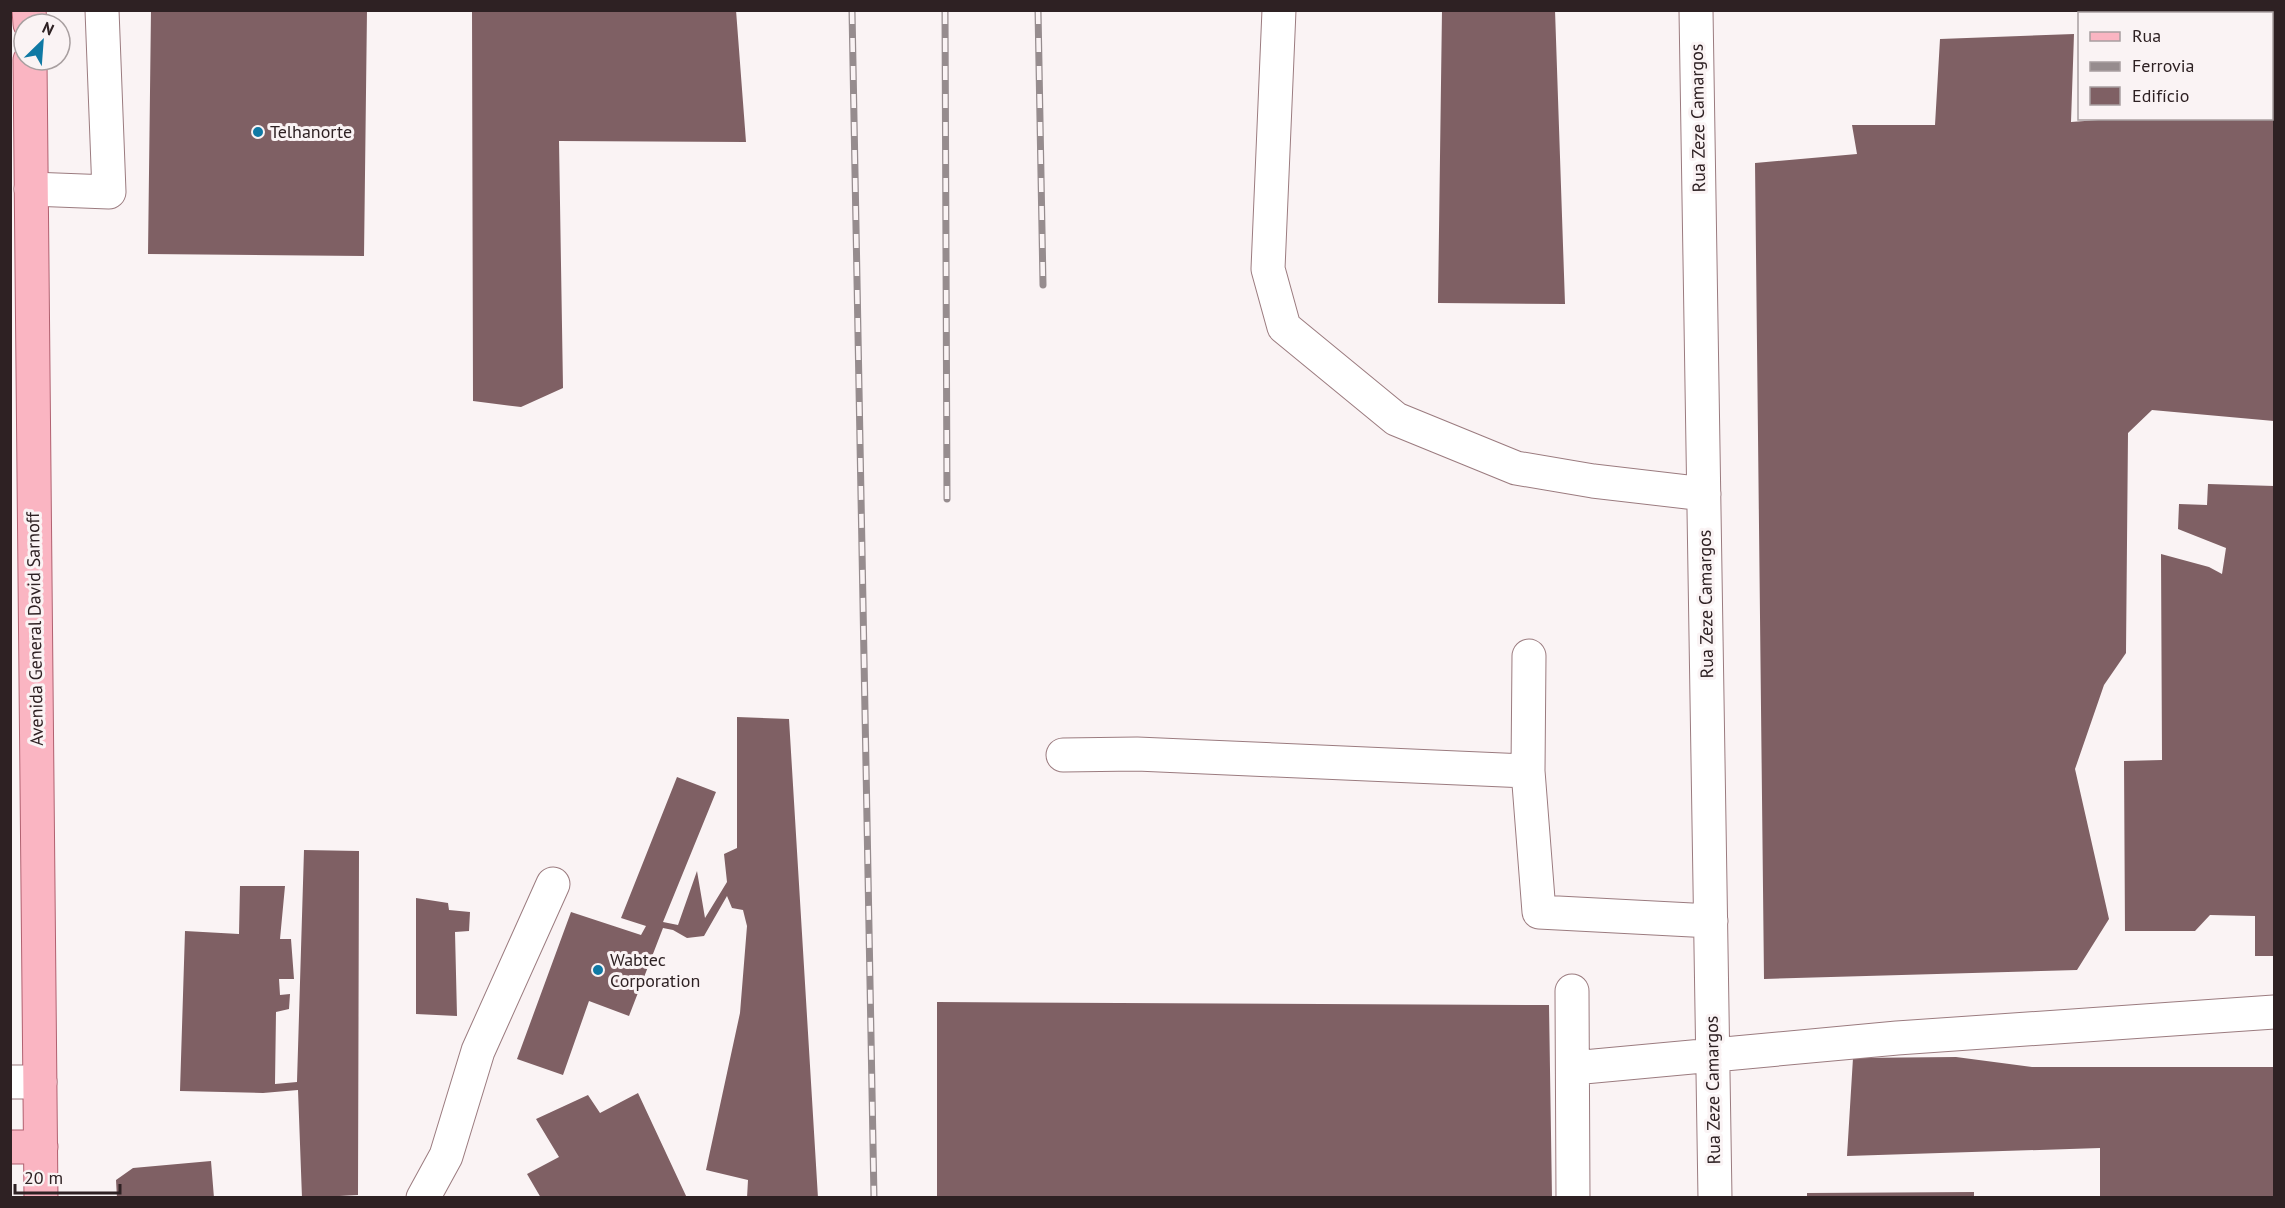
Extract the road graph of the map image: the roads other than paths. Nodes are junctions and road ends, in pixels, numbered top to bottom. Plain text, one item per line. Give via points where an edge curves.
1 (102, 10) edge
2 (1279, 10) edge
3 (1696, 10) edge
4 (30, 72) edge
5 (31, 189) junction
6 (21, 275) edge
7 (1704, 494) junction
8 (1529, 656) dead end
9 (1064, 755) dead end
10 (1528, 771) junction
11 (553, 884) dead end
12 (1711, 921) junction
13 (1572, 991) dead end
14 (2274, 1012) edge
15 (1713, 1056) junction
16 (1573, 1068) junction
17 (25, 1082) edge
18 (26, 1147) edge
19 (40, 1197) edge
20 (423, 1197) edge
21 (1573, 1197) edge
22 (1715, 1197) edge

1 - 5 street via 109,192
2 - 7 street via 1268,269 1284,327 1396,419 1516,468
3 - 7 street, Rua Zeze Camargos
4 - 5 main road, Avenida General David Sarnoff
5 - 6 main road, Avenida General David Sarnoff
6 - 17 main road, Avenida General David Sarnoff
7 - 12 street, Rua Zeze Camargos
8 - 10 street
9 - 10 street via 1137,754
10 - 12 street via 1539,912
11 - 20 street via 478,1051 446,1156
12 - 15 street, Rua Zeze Camargos
13 - 16 street
14 - 15 street via 1909,1037
15 - 16 street
15 - 22 street, Rua Zeze Camargos
16 - 21 street
17 - 18 main road, Avenida General David Sarnoff
18 - 19 main road, Avenida General David Sarnoff

